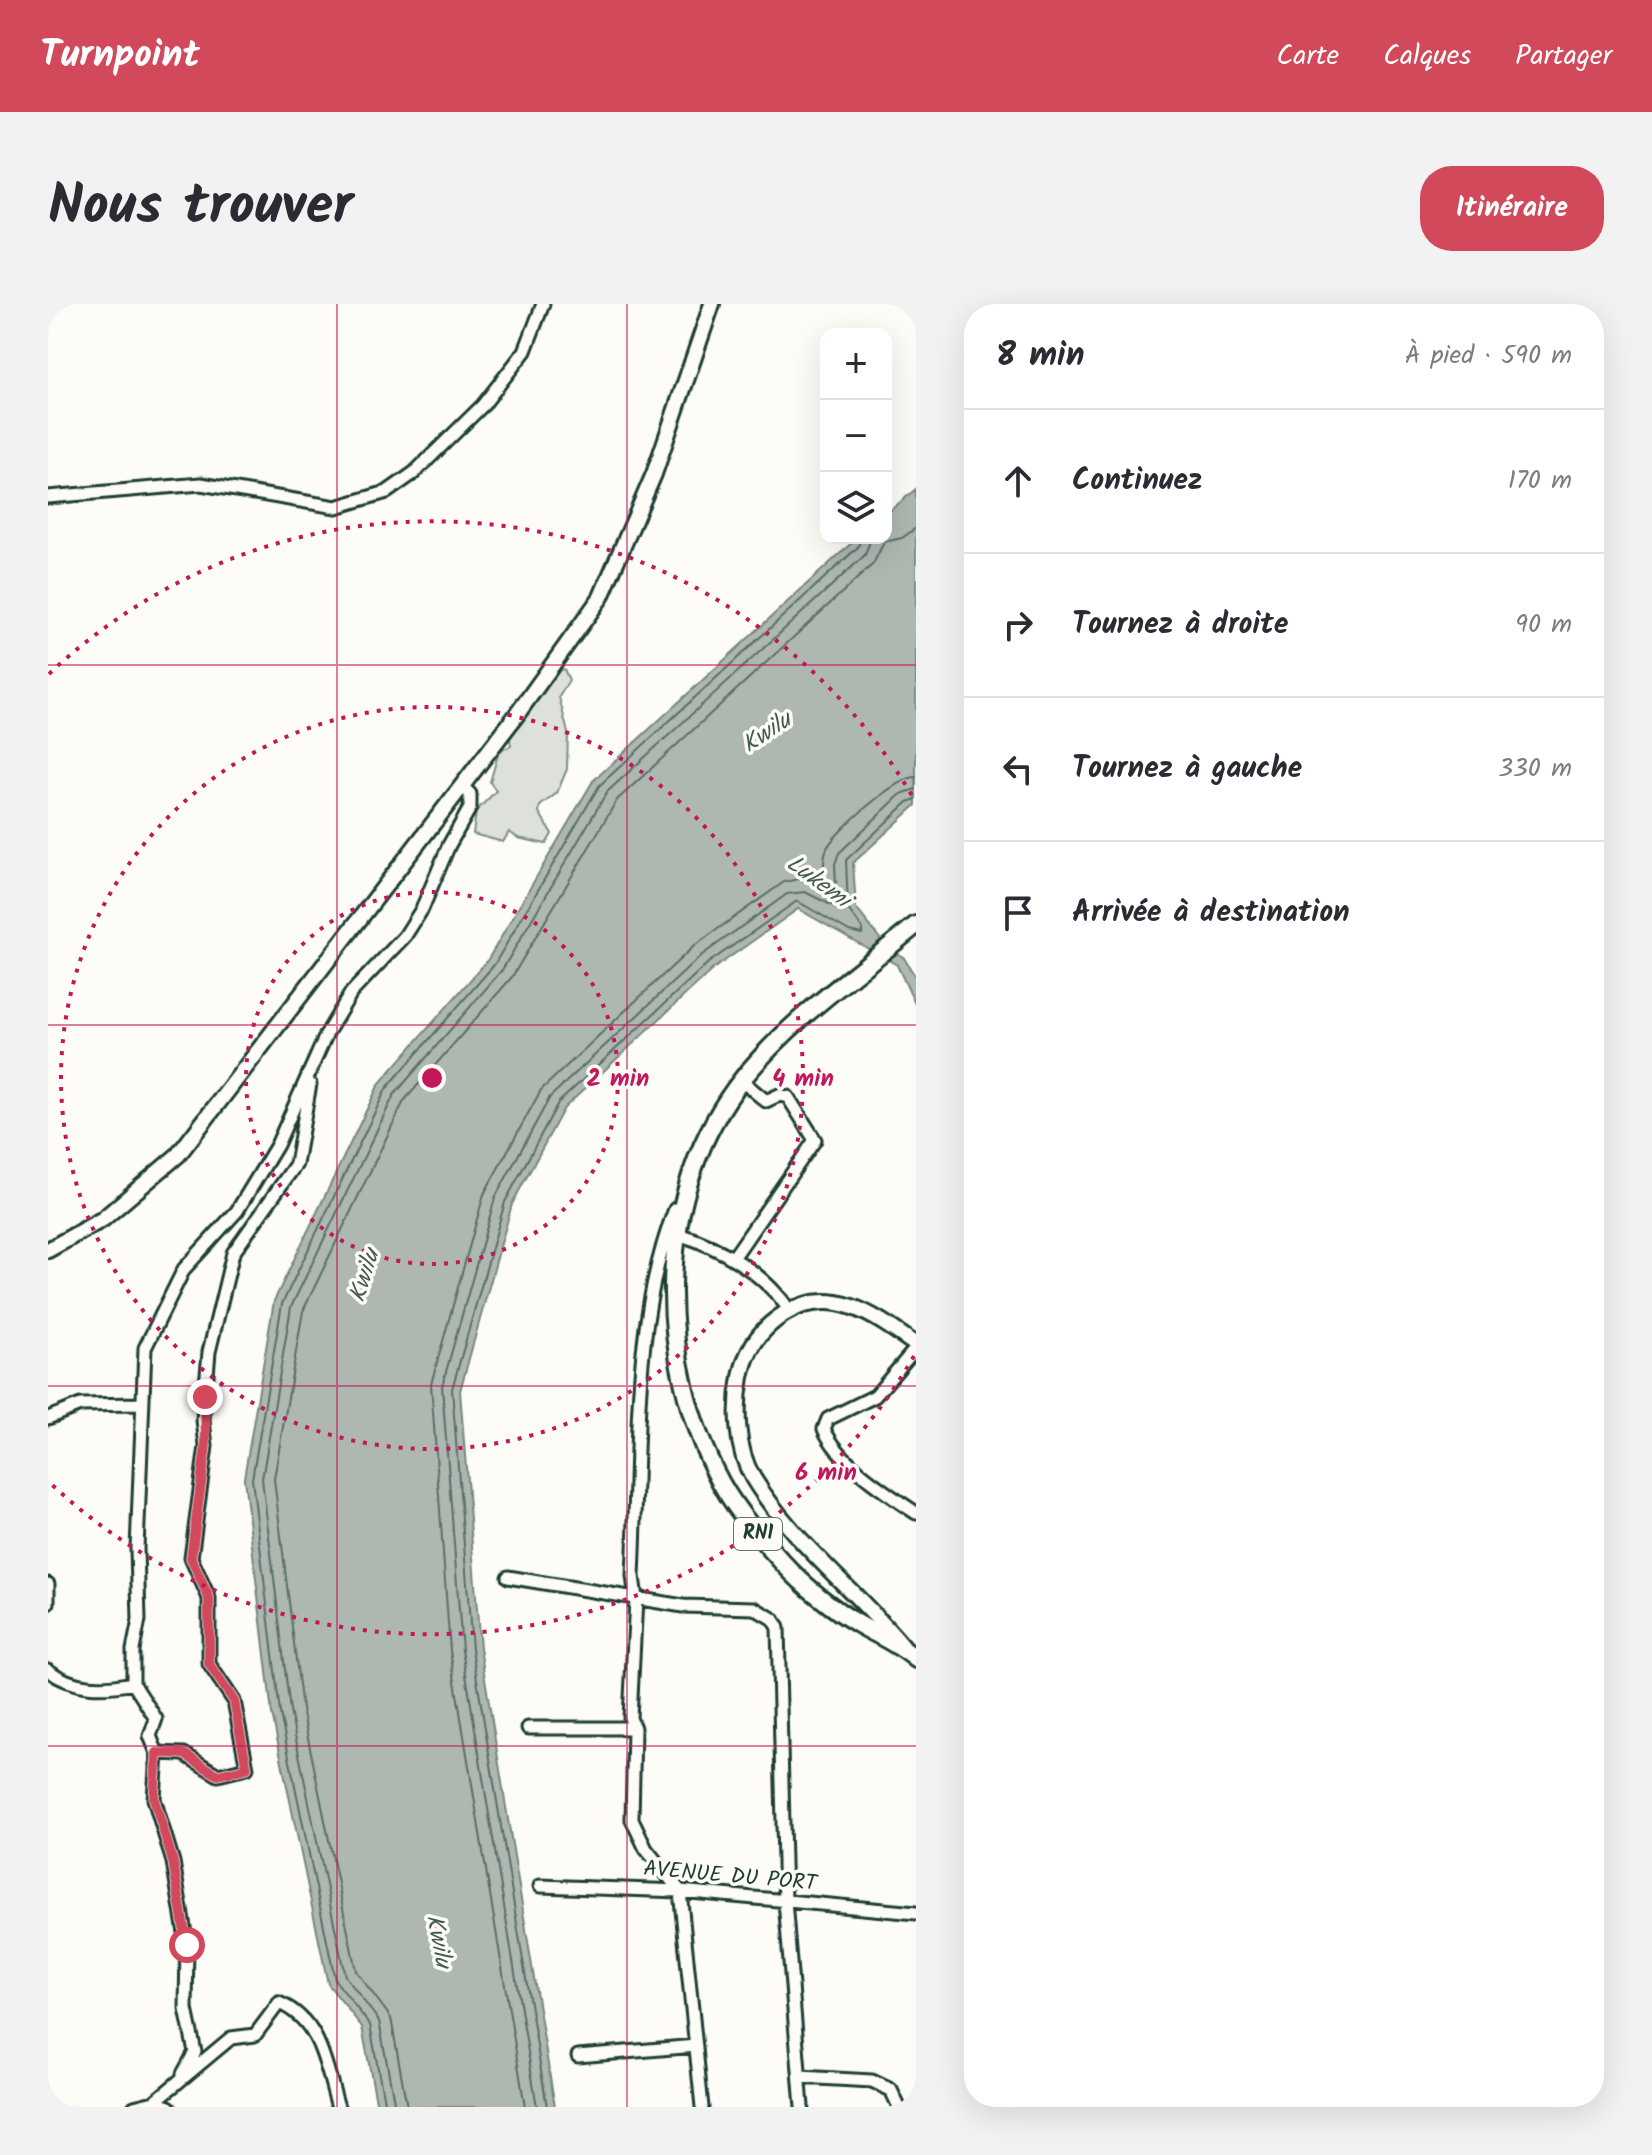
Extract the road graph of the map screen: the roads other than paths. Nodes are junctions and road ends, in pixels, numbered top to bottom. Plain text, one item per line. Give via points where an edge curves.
1 (543, 304) edge
2 (712, 304) edge
3 (48, 497) edge
4 (462, 786) junction
5 (914, 929) edge
6 (310, 1071) junction
7 (742, 1081) junction
8 (703, 1150) junction
9 (678, 1234) junction
10 (48, 1250) edge
11 (733, 1258) junction
12 (790, 1311) junction
13 (916, 1346) edge
14 (142, 1404) junction
15 (48, 1418) edge
16 (916, 1513) edge
17 (508, 1577) dead end
18 (48, 1584) edge
19 (636, 1599) junction
20 (48, 1603) edge
21 (910, 1654) edge
22 (48, 1670) edge
23 (133, 1683) junction
24 (528, 1728) dead end
25 (634, 1728) junction
26 (157, 1753) junction
27 (540, 1886) dead end
28 (680, 1891) junction
29 (785, 1901) junction
30 (916, 1913) edge
31 (696, 2046) junction
32 (578, 2056) dead end
33 (183, 2074) junction
34 (800, 2077) junction
35 (154, 2102) junction
36 (134, 2107) edge
37 (169, 2107) edge
38 (338, 2107) edge
39 (702, 2107) edge
40 (802, 2107) edge
41 (899, 2107) edge

1 - 3 street via 525,351 483,405 414,473 387,492 336,507 201,484
2 - 4 main road via 654,474 601,597
4 - 6 street via 470,794 470,808 422,909 405,936 351,993
4 - 10 main road via 178,1155 103,1219
5 - 7 highway, RN1 via 780,1039
6 - 14 street via 288,1125 249,1194 184,1269 152,1328 145,1348
6 - 26 street via 296,1164 233,1253 209,1352 206,1446 191,1558 209,1598 209,1664 234,1701 247,1768 218,1775 184,1754
7 - 8 highway, RN1
7 - 11 street via 766,1101 788,1097 815,1140
8 - 9 highway, RN1
8 - 19 street via 673,1216 651,1302 640,1433
9 - 11 street
9 - 21 highway, RN1 via 675,1352 692,1418 722,1485 787,1567 858,1624
11 - 12 street via 773,1289
12 - 13 main road via 841,1302 867,1310
12 - 21 main road via 767,1324 745,1357 736,1403 752,1476 814,1554
13 - 16 street via 875,1396 828,1419 824,1429 841,1454
14 - 15 street via 80,1405
14 - 23 street
17 - 19 street
18 - 20 street
19 - 25 street via 630,1718
19 - 29 street via 754,1608 778,1628
22 - 23 street via 90,1687
23 - 26 street via 154,1715 150,1736
24 - 25 street
25 - 28 street via 632,1820 646,1849
26 - 33 street via 154,1799 173,1862 189,1962 186,2009 195,2052
27 - 28 street, AVENUE DU PORT
28 - 29 street, AVENUE DU PORT
28 - 31 street
29 - 30 street, AVENUE DU PORT
29 - 34 street
31 - 32 street
31 - 39 street
33 - 35 street
33 - 38 street via 231,2038 255,2035 279,2003 313,2032 322,2047
34 - 40 street
34 - 41 street via 872,2081 891,2090
35 - 36 street
35 - 37 street

